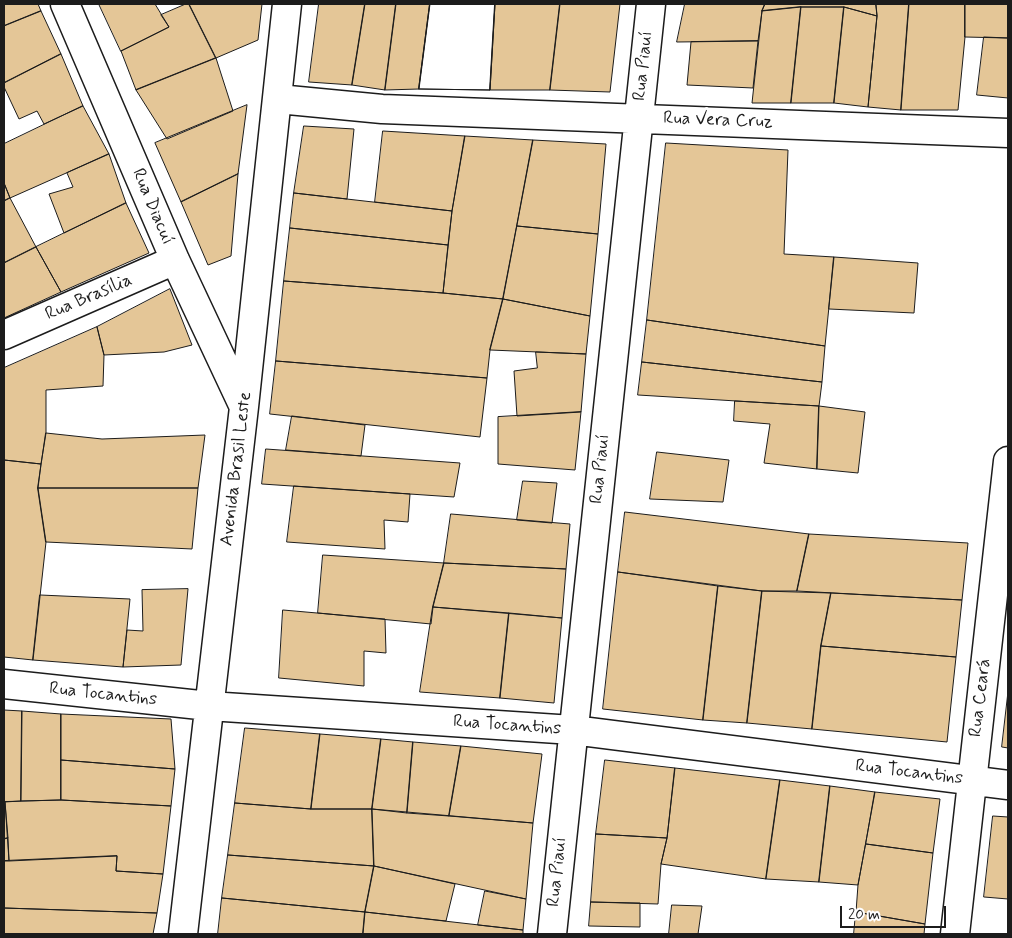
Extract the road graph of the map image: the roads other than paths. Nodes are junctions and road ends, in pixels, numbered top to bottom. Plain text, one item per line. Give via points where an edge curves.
1 (65, 4) edge
2 (287, 4) edge
3 (651, 4) edge
4 (278, 99) junction
5 (638, 118) junction
6 (1008, 133) edge
7 (175, 260) junction
8 (4, 335) edge
9 (244, 407) junction
10 (1008, 462) edge
11 (4, 684) edge
12 (209, 706) junction
13 (573, 730) junction
14 (971, 782) junction
15 (1008, 785) edge
16 (183, 934) edge
17 (552, 934) edge
18 (955, 934) edge

1 - 7 street, Rua Diacuí
2 - 4 street, Avenida Brasil Leste
3 - 5 street, Rua Piauí
4 - 5 street, Rua Vera Cruz via 382,109
4 - 9 street, Avenida Brasil Leste
5 - 6 street, Rua Vera Cruz
5 - 13 street, Rua Piauí
7 - 8 street, Rua Brasília
7 - 9 street, Rua Diacuí
9 - 12 street, Avenida Brasil Leste
10 - 14 street, Rua Ceará
11 - 12 street, Rua Tocantins
12 - 13 street, Rua Tocantins
12 - 16 street, Avenida Brasil Leste
13 - 14 street, Rua Tocantins
13 - 17 street, Rua Piauí
14 - 15 street, Rua Tocantins
14 - 18 street, Rua Ceará

